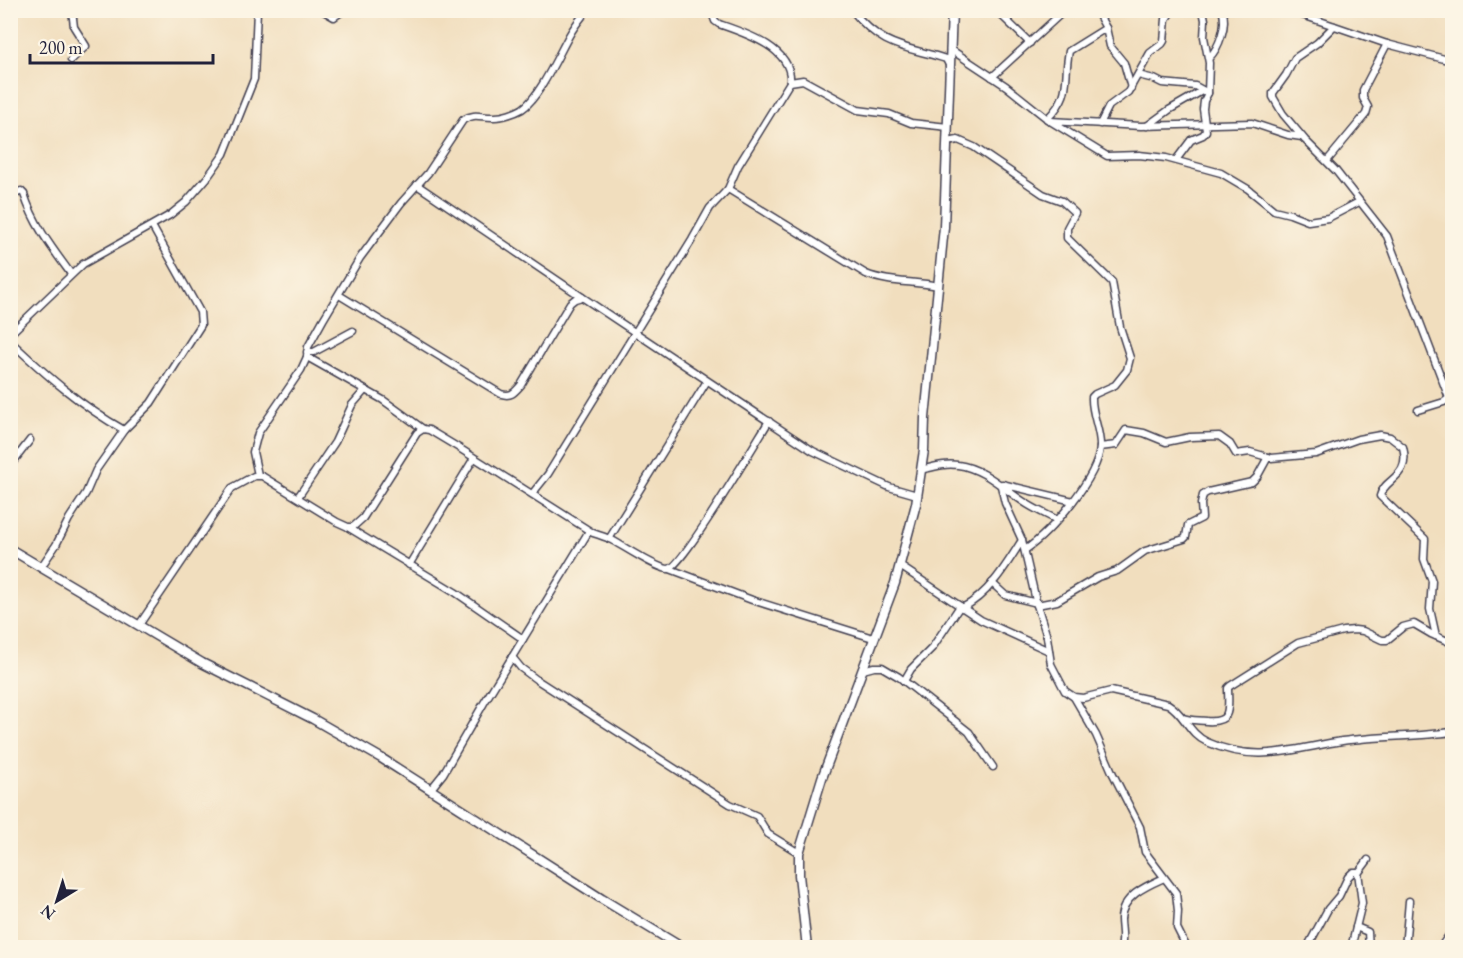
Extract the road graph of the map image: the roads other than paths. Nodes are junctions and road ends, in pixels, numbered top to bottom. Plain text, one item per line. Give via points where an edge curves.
1 (72, 10) edge
2 (257, 10) edge
3 (322, 10) edge
4 (344, 10) edge
5 (586, 10) edge
6 (711, 10) edge
7 (852, 10) edge
8 (952, 10) edge
9 (996, 10) edge
10 (1065, 10) edge
11 (1096, 10) edge
12 (1172, 10) edge
13 (1203, 10) edge
14 (1222, 10) edge
15 (1288, 10) edge
16 (1005, 14) edge
17 (1334, 26) junction
18 (1106, 28) junction
19 (1029, 43) junction
20 (1388, 44) junction
21 (950, 49) junction
22 (1209, 58) junction
23 (71, 60) dead end
24 (1452, 60) edge
25 (949, 64) junction
26 (1138, 75) junction
27 (992, 77) junction
28 (790, 82) junction
29 (1131, 88) junction
30 (1205, 92) junction
31 (1049, 120) junction
32 (1100, 124) junction
33 (1204, 125) junction
34 (1147, 126) junction
35 (948, 127) junction
36 (1302, 137) junction
37 (948, 142) junction
38 (1176, 160) junction
39 (1327, 161) junction
40 (417, 185) junction
41 (728, 189) junction
42 (10, 197) edge
43 (1359, 202) junction
44 (152, 226) junction
45 (71, 274) junction
46 (938, 286) junction
47 (339, 295) junction
48 (582, 297) junction
49 (353, 331) dead end
50 (635, 332) junction
51 (10, 334) edge
52 (10, 341) edge
53 (307, 355) junction
54 (707, 381) junction
55 (365, 390) junction
56 (1418, 410) dead end
57 (769, 421) junction
58 (423, 429) junction
59 (124, 430) junction
60 (30, 440) dead end
61 (1100, 447) junction
62 (1268, 457) junction
63 (474, 458) junction
64 (10, 466) edge
65 (921, 470) junction
66 (258, 475) junction
67 (1000, 485) junction
68 (532, 494) junction
69 (917, 495) junction
70 (298, 497) junction
71 (1073, 501) junction
72 (1057, 520) junction
73 (348, 527) junction
74 (589, 531) junction
75 (609, 539) junction
76 (1022, 540) junction
77 (10, 549) edge
78 (1025, 550) junction
79 (409, 565) junction
80 (900, 566) junction
81 (41, 567) junction
82 (669, 569) junction
83 (992, 583) junction
84 (1037, 604) junction
85 (961, 607) junction
86 (139, 625) junction
87 (1436, 636) junction
88 (873, 638) junction
89 (523, 639) junction
90 (1452, 643) edge
91 (1049, 651) junction
92 (512, 657) junction
93 (863, 670) junction
94 (904, 681) junction
95 (1074, 697) junction
96 (1183, 718) junction
97 (1452, 732) edge
98 (993, 767) dead end
99 (431, 789) junction
100 (799, 853) junction
101 (1368, 861) dead end
102 (1358, 872) junction
103 (1164, 878) junction
104 (1409, 901) dead end
105 (1356, 927) junction
106 (1452, 931) edge
107 (683, 948) edge
108 (807, 948) edge
109 (1120, 948) edge
110 (1186, 948) edge
111 (1307, 948) edge
112 (1351, 948) edge
113 (1369, 948) edge
114 (1405, 948) edge
115 (1440, 948) edge

1 - 23 street via 74,27 86,46
2 - 44 street via 254,79 224,154 186,202
3 - 4 street via 334,17
5 - 40 street via 525,106 496,117 478,115 463,120
6 - 28 street via 719,24 770,46 789,69
7 - 25 street via 890,44 946,59
8 - 21 street
9 - 16 street
10 - 19 street
11 - 18 street
12 - 26 street via 1165,24 1164,41 1150,53
13 - 22 street
14 - 22 street via 1225,21
15 - 17 street
16 - 19 street
17 - 20 street
17 - 36 street via 1298,54 1273,93 1283,114
18 - 29 street via 1110,46 1125,66
18 - 31 street via 1069,51 1066,91
19 - 27 street
20 - 24 street
20 - 39 street via 1363,90 1366,114
21 - 25 street
21 - 27 street
22 - 30 street
25 - 35 street
26 - 29 street
26 - 30 street via 1162,83 1195,86
27 - 31 street
28 - 35 street via 803,80 858,110
28 - 41 street
29 - 32 street via 1112,102
30 - 33 street
30 - 34 street
31 - 32 street
31 - 38 street via 1110,157 1139,155
32 - 34 street
33 - 34 street
33 - 36 street via 1252,123
33 - 38 street via 1205,134 1191,140
35 - 37 street
36 - 39 street
37 - 46 street
37 - 61 street via 966,142 1043,194 1062,201 1075,215 1067,228 1067,238 1112,282 1130,358 1127,370 1115,385 1092,397
38 - 43 street via 1226,175 1274,210 1308,221 1328,218
39 - 43 street
40 - 47 street via 360,258
40 - 48 street
41 - 46 street via 866,274 883,280
41 - 50 street via 710,208
42 - 45 street via 22,192 33,219
43 - 56 street via 1389,241 1449,398
44 - 45 street via 93,257
44 - 59 street via 202,319 155,397
45 - 51 street
46 - 65 street
47 - 48 street via 508,396 520,385 570,303
47 - 53 street via 312,339
48 - 50 street
49 - 53 street
50 - 54 street
50 - 68 street
52 - 59 street via 73,398
53 - 55 street
53 - 66 street via 292,386 258,433 253,452
54 - 57 street
54 - 75 street
55 - 58 street
55 - 70 street via 352,405 335,442
57 - 69 street via 822,456
57 - 82 street via 692,545
58 - 63 street
58 - 73 street via 363,518 353,528
59 - 81 street via 96,470
60 - 64 street
61 - 62 street via 1116,445 1126,430 1166,442 1214,435 1226,440 1236,454 1250,452
61 - 71 street via 1088,479
62 - 84 street via 1252,482 1203,495 1202,518 1188,525 1184,540 1146,551 1057,602
62 - 87 street via 1316,454 1380,435 1401,444 1405,454 1403,465 1380,496 1425,539 1424,559 1432,581 1430,609
63 - 68 street
63 - 79 street
65 - 67 street via 962,465
65 - 69 street
66 - 70 street
66 - 86 street via 230,490
67 - 71 street
67 - 72 street
67 - 76 street
68 - 74 street
69 - 80 street
70 - 73 street
71 - 72 street
72 - 78 street
73 - 79 street
74 - 75 street
74 - 89 street
75 - 82 street
76 - 78 street
76 - 83 street
77 - 81 street
78 - 84 street
79 - 89 street
80 - 85 street
80 - 88 street
81 - 86 street
82 - 88 street
83 - 84 street via 1005,595
83 - 85 street via 974,601
84 - 91 street
85 - 91 street
85 - 94 street
86 - 99 street via 202,663 313,719
87 - 90 street
87 - 96 street via 1414,624 1403,627 1387,640 1355,630 1298,644 1230,686 1230,706 1219,722
88 - 93 street
89 - 92 street
91 - 95 street via 1058,680
92 - 99 street via 444,774
92 - 100 street via 546,686 730,804 757,816 768,834
93 - 94 street via 882,667
93 - 100 street via 822,778
94 - 98 street via 969,732
95 - 96 street via 1087,698 1111,691 1168,704
95 - 103 street via 1140,827 1145,852
96 - 97 street via 1195,735 1241,753 1263,754
99 - 107 street
100 - 108 street
101 - 102 street
102 - 105 street via 1362,903
102 - 111 street via 1347,879
103 - 109 street via 1128,900 1121,915
103 - 110 street via 1176,893 1177,928
104 - 114 street
105 - 112 street
105 - 113 street via 1368,932
106 - 115 street

